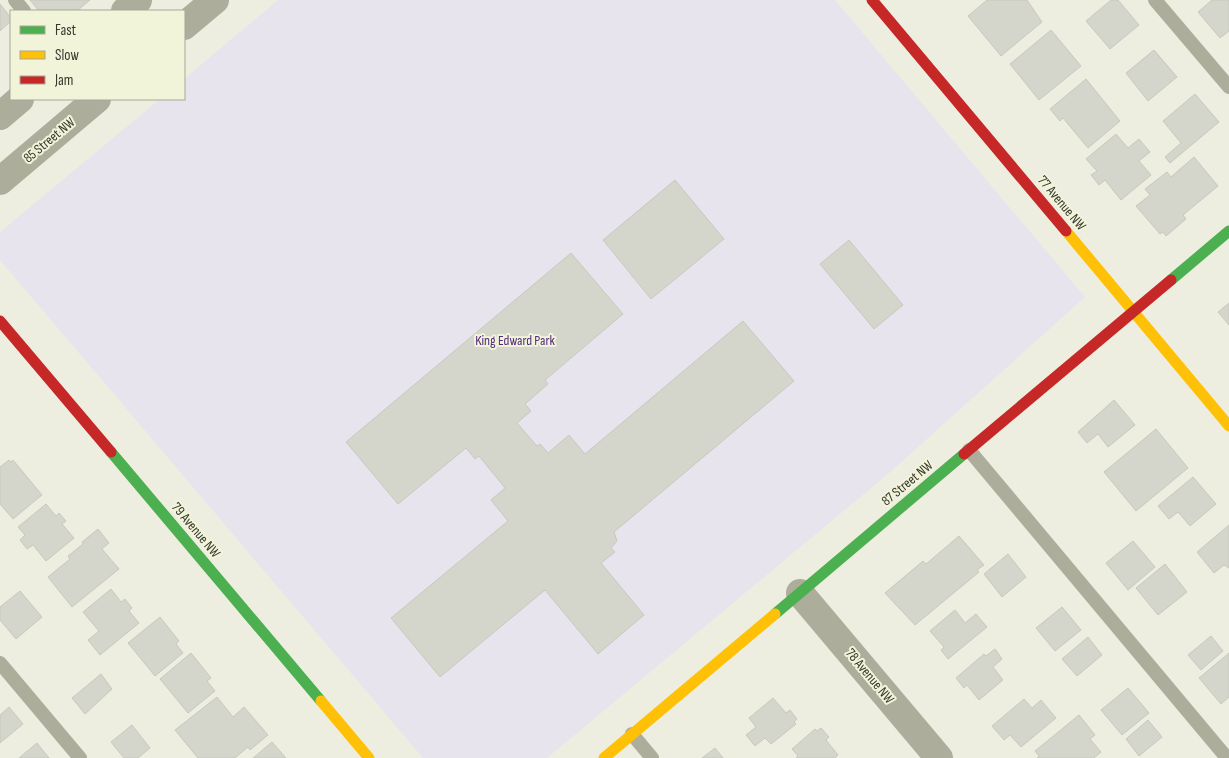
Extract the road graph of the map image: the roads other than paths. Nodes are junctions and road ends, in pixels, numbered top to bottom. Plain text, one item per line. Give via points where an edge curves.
1 (15, 0) edge
2 (138, 0) edge
3 (215, 0) edge
4 (872, 0) edge
5 (1155, 0) edge
6 (23, 10) edge
7 (125, 10) edge
8 (185, 25) edge
9 (1229, 88) edge
10 (19, 100) edge
11 (96, 100) edge
12 (0, 116) edge
13 (0, 181) edge
14 (1229, 231) edge
15 (1133, 312) junction
16 (0, 321) edge
17 (1229, 426) edge
18 (969, 450) junction
19 (800, 593) junction
20 (0, 663) edge
21 (632, 734) junction
22 (80, 758) edge
23 (368, 758) edge
24 (604, 758) edge
25 (652, 758) edge
26 (939, 758) edge
27 (1227, 758) edge

1 - 6 lane
2 - 7 street
3 - 8 street
4 - 15 street, 77 Avenue NW
5 - 9 lane
10 - 12 street
11 - 13 street, 85 Street NW
14 - 15 street, 87 Street NW
15 - 17 street, 77 Avenue NW
15 - 18 street, 87 Street NW
16 - 23 street, 79 Avenue NW
18 - 19 street, 87 Street NW
18 - 27 lane
19 - 21 street, 87 Street NW
19 - 26 street, 78 Avenue NW
20 - 22 lane
21 - 24 street, 87 Street NW
21 - 25 lane

